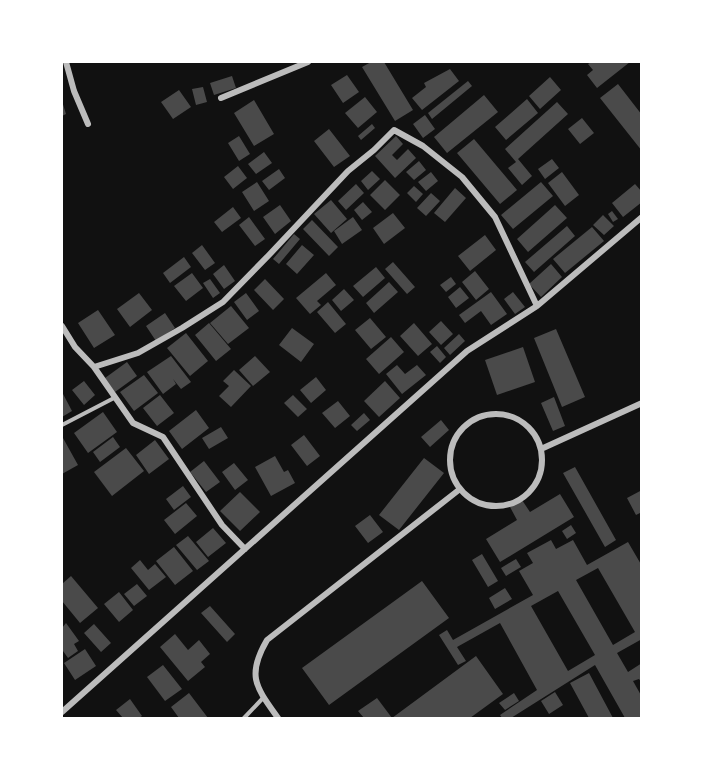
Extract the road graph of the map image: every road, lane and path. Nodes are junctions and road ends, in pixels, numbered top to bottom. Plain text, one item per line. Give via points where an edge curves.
1 (66, 62) edge
2 (308, 62) edge
3 (221, 98) dead end
4 (88, 124) dead end
5 (642, 217) edge
6 (537, 306) junction
7 (62, 326) edge
8 (94, 367) junction
9 (115, 397) junction
10 (642, 403) edge
11 (62, 425) edge
12 (541, 448) junction
13 (460, 489) junction
14 (245, 549) junction
15 (264, 698) junction
16 (62, 712) edge
17 (244, 718) edge
18 (278, 718) edge

1 - 4 street
2 - 3 street
5 - 6 street
6 - 8 street via 495,217 462,177 423,146 394,130 348,171 223,302 138,352
6 - 14 street via 467,351
7 - 8 street
8 - 9 street
9 - 11 lane
9 - 14 street via 134,423 163,437 222,525
10 - 12 street
12 - 13 street via 538,479 516,501 486,504
12 - 13 street via 530,429 512,416 498,413 469,422 452,446 450,461
13 - 15 street via 267,640 256,658 254,675
14 - 16 street
15 - 17 lane
15 - 18 street

